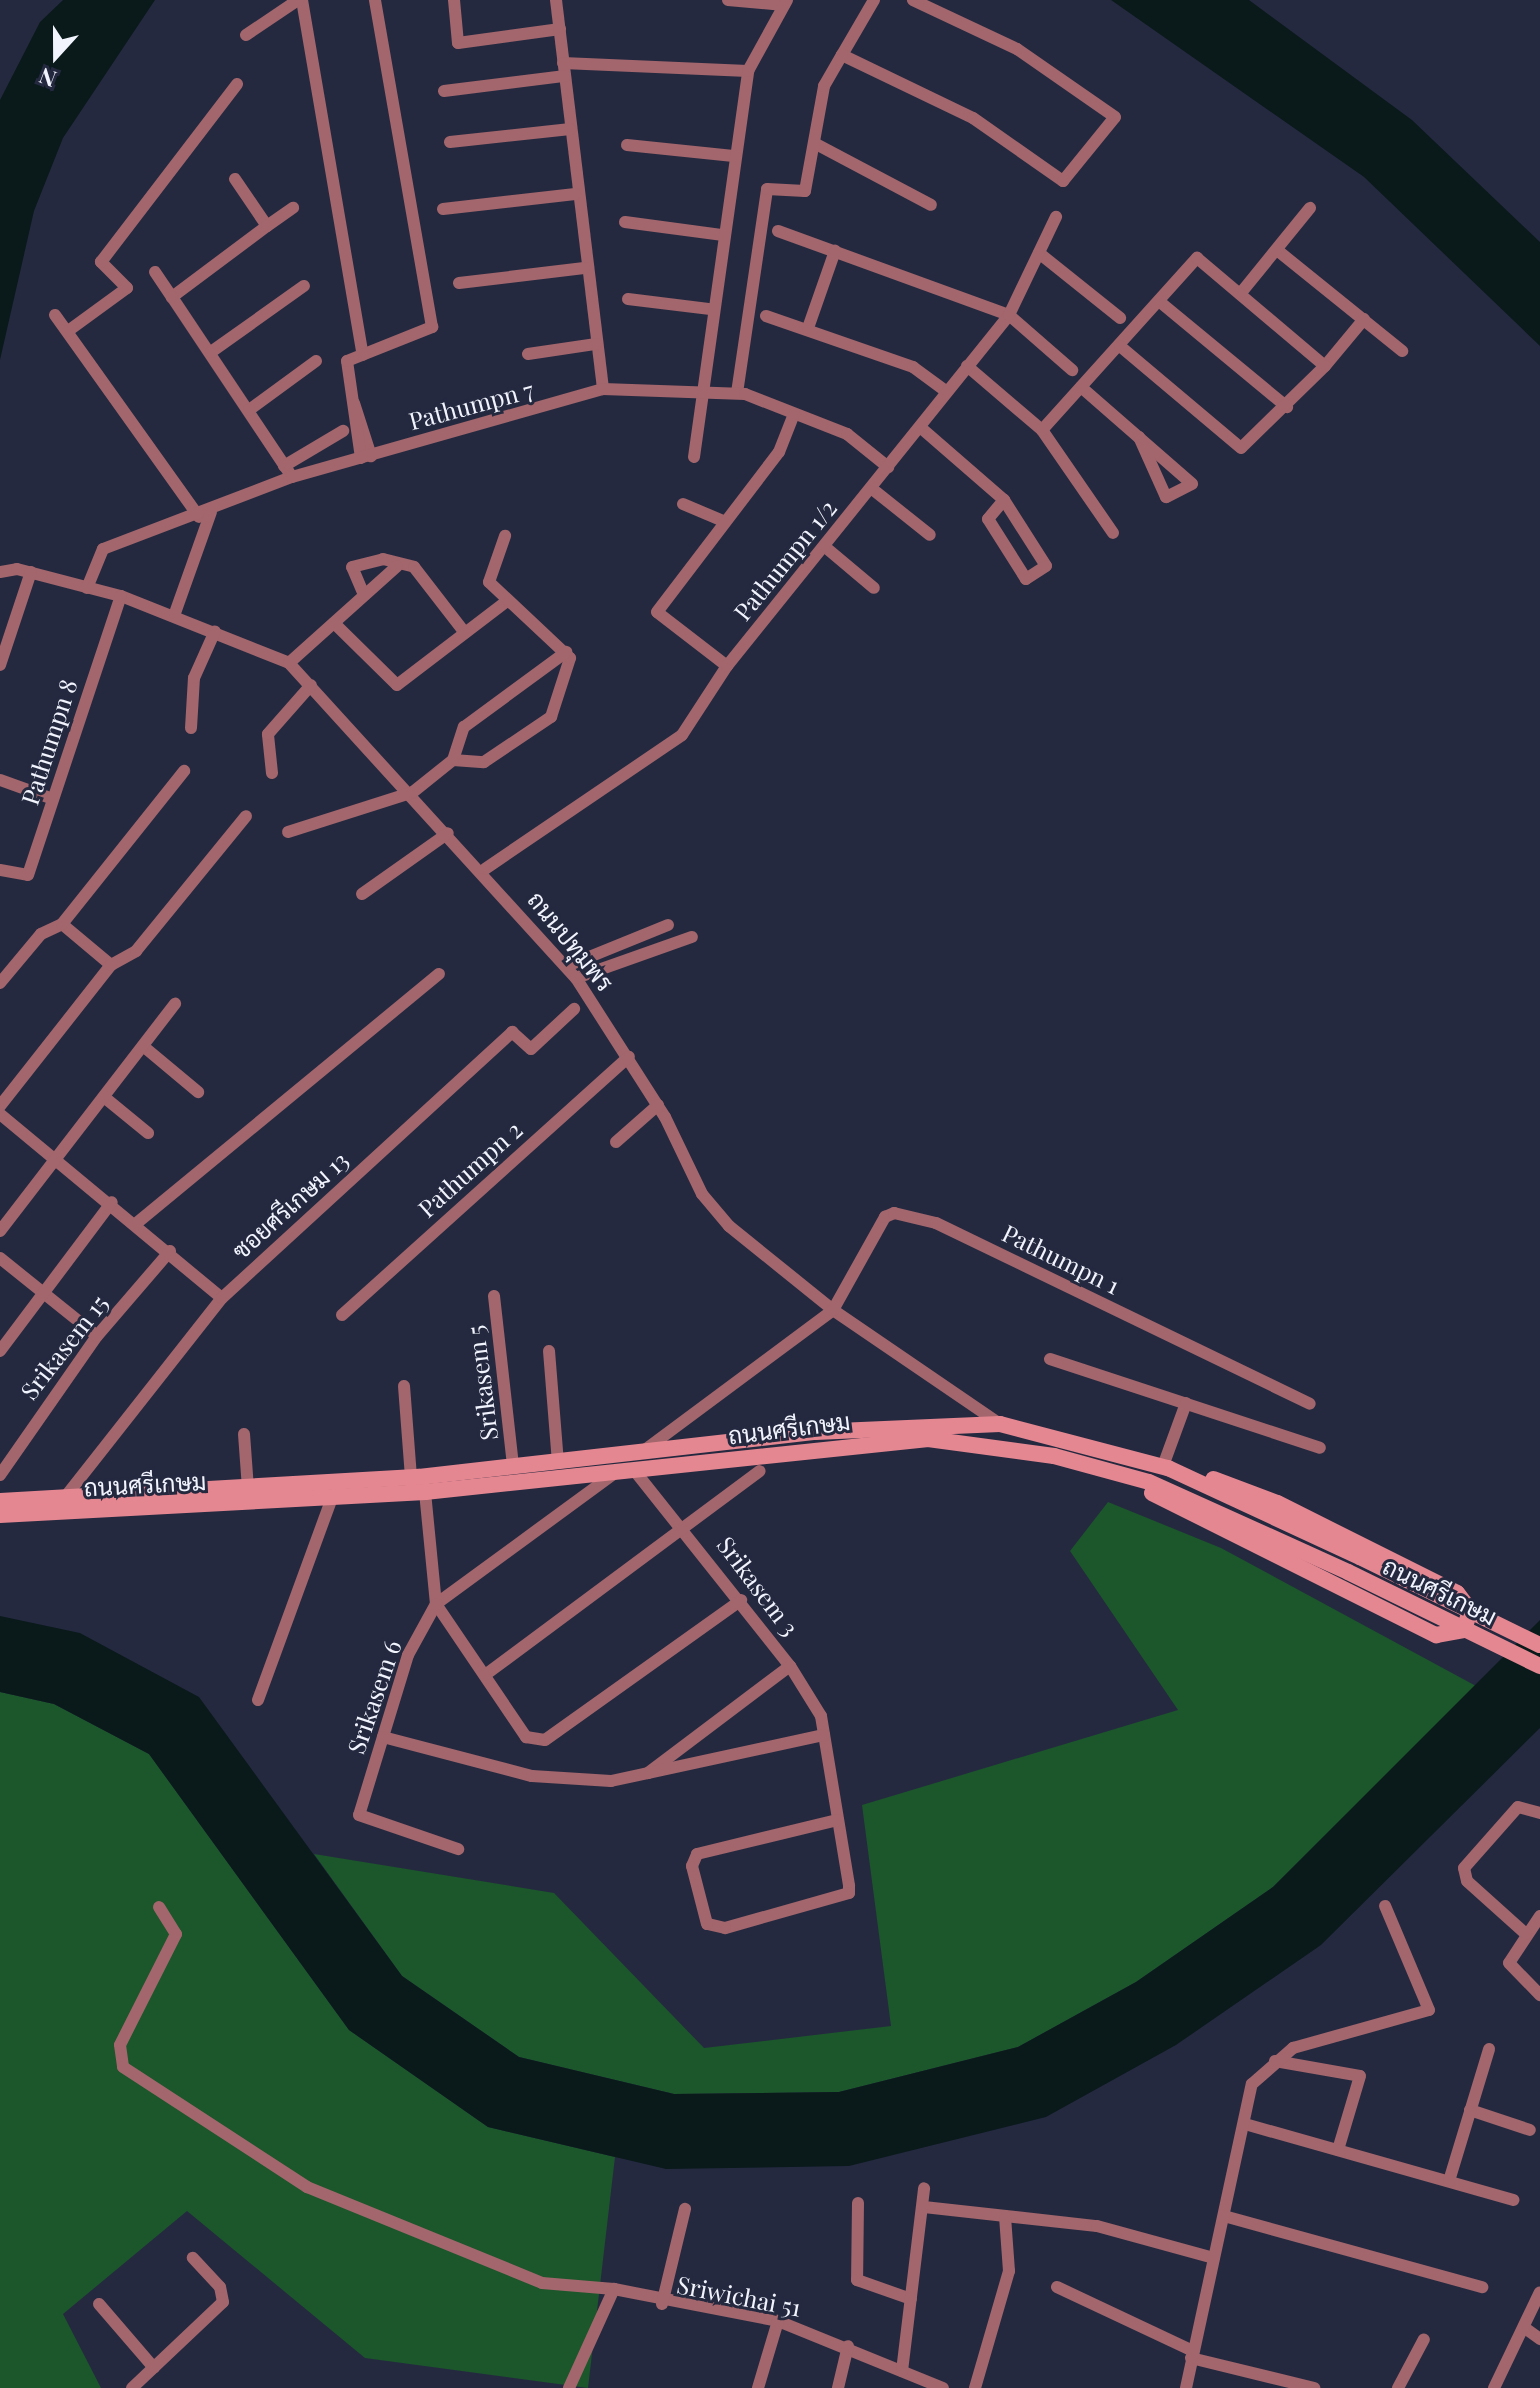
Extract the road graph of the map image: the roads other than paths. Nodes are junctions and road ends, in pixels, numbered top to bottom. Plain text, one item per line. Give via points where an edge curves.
1 (300, 0) edge
2 (375, 0) edge
3 (454, 0) edge
4 (556, 0) edge
5 (728, 0) edge
6 (874, 0) edge
7 (913, 0) edge
8 (785, 2) edge
9 (560, 29) junction
10 (246, 35) dead end
11 (842, 55) junction
12 (564, 70) junction
13 (748, 71) junction
14 (237, 84) dead end
15 (444, 91) dead end
16 (570, 129) junction
17 (450, 142) dead end
18 (816, 144) junction
19 (627, 145) dead end
20 (733, 156) junction
21 (235, 179) dead end
22 (575, 194) junction
23 (931, 205) dead end
24 (293, 208) dead end
25 (1310, 208) dead end
26 (443, 209) dead end
27 (1056, 217) dead end
28 (625, 222) dead end
29 (267, 226) junction
30 (778, 231) dead end
31 (723, 235) junction
32 (1277, 250) junction
33 (835, 251) junction
34 (1039, 253) junction
35 (584, 268) junction
36 (155, 272) dead end
37 (459, 283) dead end
38 (304, 286) dead end
39 (1240, 294) junction
40 (172, 297) junction
41 (628, 299) dead end
42 (1160, 302) junction
43 (710, 309) junction
44 (55, 315) dead end
45 (1009, 315) junction
46 (766, 316) dead end
47 (1120, 318) dead end
48 (1364, 319) junction
49 (808, 328) junction
50 (68, 331) junction
51 (596, 344) junction
52 (1120, 346) junction
53 (1402, 351) dead end
54 (211, 352) junction
55 (528, 354) dead end
56 (363, 355) junction
57 (316, 361) dead end
58 (967, 366) junction
59 (1325, 366) junction
60 (1072, 370) dead end
61 (1081, 387) junction
62 (603, 389) junction
63 (702, 389) junction
64 (947, 392) junction
65 (737, 393) junction
66 (1287, 407) junction
67 (249, 410) junction
68 (794, 414) junction
69 (920, 427) junction
70 (1042, 430) junction
71 (343, 431) dead end
72 (1139, 437) junction
73 (366, 457) junction
74 (694, 457) dead end
75 (888, 467) junction
76 (288, 472) junction
77 (871, 488) junction
78 (1004, 500) junction
79 (683, 504) dead end
80 (205, 515) junction
81 (723, 521) junction
82 (1113, 533) dead end
83 (930, 535) dead end
84 (505, 536) dead end
85 (824, 546) junction
86 (397, 566) junction
87 (0, 572) edge
88 (31, 572) junction
89 (87, 588) junction
90 (874, 588) dead end
91 (364, 595) junction
92 (121, 596) junction
93 (507, 601) junction
94 (175, 613) junction
95 (334, 623) junction
96 (215, 631) junction
97 (465, 633) junction
98 (566, 652) junction
99 (289, 663) junction
100 (0, 665) edge
101 (727, 666) junction
102 (311, 685) junction
103 (191, 728) dead end
104 (453, 760) junction
105 (184, 771) dead end
106 (272, 773) dead end
107 (0, 780) edge
108 (413, 792) junction
109 (53, 799) junction
110 (246, 816) dead end
111 (288, 832) dead end
112 (448, 833) junction
113 (485, 869) junction
114 (0, 870) edge
115 (362, 894) dead end
116 (62, 924) junction
117 (668, 925) dead end
118 (692, 937) dead end
119 (111, 965) junction
120 (567, 966) junction
121 (439, 974) dead end
122 (1, 978) edge
123 (576, 978) junction
124 (175, 1004) dead end
125 (574, 1009) dead end
126 (143, 1046) junction
127 (629, 1057) junction
128 (198, 1092) dead end
129 (104, 1097) junction
130 (658, 1105) junction
131 (0, 1106) edge
132 (0, 1114) edge
133 (148, 1133) dead end
134 (616, 1142) dead end
135 (56, 1157) junction
136 (112, 1202) junction
137 (138, 1222) junction
138 (0, 1231) edge
139 (170, 1251) junction
140 (0, 1258) edge
141 (45, 1292) junction
142 (494, 1296) dead end
143 (222, 1298) junction
144 (833, 1310) junction
145 (342, 1315) dead end
146 (97, 1336) junction
147 (0, 1351) edge
148 (549, 1351) dead end
149 (1050, 1359) dead end
150 (404, 1386) dead end
151 (1186, 1403) junction
152 (1310, 1404) dead end
153 (1000, 1424) junction
154 (244, 1434) dead end
155 (1320, 1448) dead end
156 (1054, 1456) junction
157 (636, 1462) junction
158 (558, 1463) junction
159 (513, 1465) junction
160 (1166, 1467) junction
161 (760, 1471) dead end
162 (616, 1472) junction
163 (0, 1475) edge
164 (411, 1478) junction
165 (248, 1488) junction
166 (425, 1492) junction
167 (66, 1496) junction
168 (332, 1498) junction
169 (0, 1501) edge
170 (0, 1515) edge
171 (687, 1529) junction
172 (741, 1600) junction
173 (436, 1604) junction
174 (1540, 1645) edge
175 (790, 1666) junction
176 (1540, 1666) edge
177 (485, 1675) junction
178 (258, 1700) dead end
179 (824, 1735) junction
180 (383, 1737) junction
181 (647, 1773) junction
182 (1540, 1813) edge
183 (838, 1820) junction
184 (458, 1849) dead end
185 (1385, 1906) dead end
186 (159, 1907) dead end
187 (1540, 1916) edge
188 (1526, 1934) junction
189 (1540, 1995) edge
190 (1489, 2049) dead end
191 (1275, 2061) junction
192 (1470, 2110) junction
193 (1245, 2124) junction
194 (1530, 2130) dead end
195 (1338, 2150) junction
196 (1449, 2181) junction
197 (924, 2188) dead end
198 (1513, 2200) dead end
199 (858, 2203) dead end
200 (924, 2207) junction
201 (685, 2209) dead end
202 (1005, 2216) junction
203 (1224, 2216) junction
204 (193, 2258) dead end
205 (1214, 2258) junction
206 (1057, 2287) dead end
207 (1482, 2287) dead end
208 (614, 2289) junction
209 (1540, 2292) edge
210 (911, 2299) junction
211 (99, 2304) dead end
212 (662, 2304) junction
213 (778, 2321) junction
214 (1525, 2328) junction
215 (1424, 2339) dead end
216 (1540, 2339) edge
217 (848, 2346) junction
218 (1192, 2354) junction
219 (154, 2368) junction
220 (902, 2371) junction
221 (132, 2388) edge
222 (569, 2388) edge
223 (758, 2388) edge
224 (838, 2388) edge
225 (943, 2388) edge
226 (975, 2388) edge
227 (1186, 2388) edge
228 (1314, 2388) edge
229 (1398, 2388) edge
230 (1494, 2388) edge

1 - 10 street
1 - 56 street
2 - 56 street via 432,327
3 - 9 street via 458,43
4 - 9 street
5 - 8 street
6 - 11 street
7 - 11 street via 1017,49 1115,117 1063,181 973,118
8 - 13 street
9 - 12 street
11 - 18 street via 824,86
12 - 13 street
12 - 15 street
12 - 16 street
13 - 20 street
14 - 50 street via 101,262 127,288
16 - 17 street
16 - 22 street
18 - 23 street
18 - 65 street via 805,191 767,189
19 - 20 street
20 - 31 street
21 - 29 street
22 - 26 street
22 - 35 street
24 - 29 street
25 - 32 street
27 - 34 street, Pathumpn 1/2
28 - 31 street
29 - 40 street
30 - 33 street
31 - 43 street
32 - 39 street
32 - 48 street
33 - 45 street
33 - 49 street
34 - 45 street, Pathumpn 1/2
34 - 47 street
35 - 37 street
35 - 51 street
36 - 40 street
38 - 54 street
39 - 42 street via 1197,258
39 - 59 street
40 - 54 street
41 - 43 street
42 - 52 street
42 - 66 street
43 - 63 street
44 - 50 street
45 - 58 street, Pathumpn 1/2
45 - 60 street
46 - 49 street
48 - 53 street
48 - 59 street
49 - 64 street via 913,367
50 - 80 street
51 - 55 street
51 - 62 street
52 - 61 street
52 - 66 street via 1241,448
54 - 67 street
56 - 73 street via 347,361
57 - 67 street
58 - 64 street, Pathumpn 1/2
58 - 70 street
59 - 66 street
61 - 70 street
61 - 72 street
62 - 63 street, Pathumpn 7
62 - 73 street, Pathumpn 7
63 - 65 street, Pathumpn 7
63 - 74 street
64 - 69 street, Pathumpn 1/2
65 - 68 street, Pathumpn 7
67 - 76 street
68 - 75 street, Pathumpn 7 via 847,434
68 - 81 street via 779,452
69 - 75 street, Pathumpn 1/2
69 - 78 street
70 - 82 street
71 - 76 street
72 - 72 street via 1166,497 1192,484 1160,456
73 - 76 street, Pathumpn 7
75 - 77 street, Pathumpn 1/2
76 - 80 street, Pathumpn 7
77 - 83 street
77 - 85 street, Pathumpn 1/2
78 - 78 street via 988,519 1026,579 1046,566
79 - 81 street
80 - 89 street, Pathumpn 7 via 103,549
80 - 94 street
81 - 101 street via 657,612
84 - 93 street via 489,582
85 - 90 street
85 - 101 street, Pathumpn 1/2
86 - 91 street
86 - 91 street via 383,559 352,567
86 - 97 street via 414,567
87 - 88 street, ถนนปทุมพร
88 - 89 street, ถนนปทุมพร
88 - 100 street
89 - 92 street, ถนนปทุมพร
91 - 95 street
92 - 94 street, ถนนปทุมพร
92 - 109 street, Pathumpn 8
93 - 97 street
93 - 98 street
94 - 96 street, ถนนปทุมพร
95 - 97 street via 397,685
95 - 99 street
96 - 99 street, ถนนปทุมพร
96 - 103 street via 194,678
98 - 104 street via 464,727
98 - 104 street via 570,658 551,717 484,762
99 - 102 street, ถนนปทุมพร
101 - 113 street, Pathumpn 1/2 via 682,735
102 - 106 street via 268,734
102 - 108 street, ถนนปทุมพร
104 - 108 street
105 - 116 street
107 - 109 street
108 - 111 street
108 - 112 street, ถนนปทุมพร
109 - 114 street, Pathumpn 8 via 28,875
110 - 119 street via 136,951
112 - 113 street, ถนนปทุมพร
112 - 115 street
113 - 120 street, ถนนปทุมพร
116 - 119 street
116 - 122 street via 41,934
117 - 120 street
118 - 123 street
119 - 131 street
120 - 123 street, ถนนปทุมพร
121 - 137 street
123 - 127 street, ถนนปทุมพร
124 - 126 street
125 - 143 street, ซอยศรีเกษม 13 via 531,1049 512,1032
126 - 128 street
126 - 129 street
127 - 130 street, ถนนปทุมพร
127 - 145 street, Pathumpn 2
129 - 133 street
129 - 135 street
130 - 134 street
130 - 144 street, ถนนปทุมพร via 702,1194 729,1226
132 - 135 street
135 - 136 street
135 - 138 street
136 - 137 street
136 - 141 street
137 - 139 street
139 - 143 street
139 - 146 street, Srikasem 15
140 - 141 street
141 - 146 street
141 - 147 street
142 - 159 street, Srikasem 5
143 - 167 street, ซอยศรีเกษม 13
144 - 152 street, Pathumpn 1 via 885,1217 894,1213 936,1223
144 - 153 street, ถนนปทุมพร
144 - 157 street
146 - 163 street, Srikasem 15
148 - 158 street
149 - 151 street
150 - 164 street
151 - 155 street
151 - 160 street
153 - 157 main road, ถนนศรีเกษม via 815,1432
153 - 160 main road, ถนนศรีเกษม
154 - 165 street
156 - 157 main road, ถนนศรีเกษม via 928,1439
156 - 160 main road via 1146,1491 1436,1635 1464,1630 1470,1610 1457,1593 1239,1486
156 - 176 main road, ถนนศรีเกษม, bridge via 1149,1482
157 - 158 main road, ถนนศรีเกษม
157 - 162 main road, ถนนศรีเกษม
157 - 171 street, Srikasem 3
158 - 159 main road, ถนนศรีเกษม
159 - 164 main road, ถนนศรีเกษม
160 - 174 main road, ถนนศรีเกษม, bridge
161 - 171 street
162 - 166 main road, ถนนศรีเกษม
162 - 173 street
164 - 165 main road, ถนนศรีเกษม
165 - 167 main road, ถนนศรีเกษม
166 - 168 main road, ถนนศรีเกษม
166 - 173 street
167 - 169 main road, ถนนศรีเกษม
168 - 170 main road, ถนนศรีเกษม
168 - 178 street
171 - 172 street, Srikasem 3
171 - 177 street
172 - 175 street, Srikasem 3
172 - 177 street via 536,1743
173 - 177 street
173 - 180 street, Srikasem 6 via 408,1655
175 - 179 street via 813,1696
175 - 181 street, Srikasem 3
179 - 181 street
179 - 183 street
180 - 181 street via 532,1776 611,1781
180 - 184 street, Srikasem 6 via 359,1815
182 - 188 street via 1518,1807 1464,1868 1467,1881
183 - 183 street via 697,1854 692,1866 707,1924 725,1928 845,1898
185 - 191 street via 1427,2013 1339,2031
186 - 208 street, Sriwichai 51 via 176,1934 120,2045 123,2067 307,2187 542,2283
187 - 188 street
188 - 189 street via 1509,1963
190 - 192 street
191 - 193 street via 1252,2084
191 - 195 street via 1360,2076
192 - 194 street
192 - 196 street
193 - 195 street
193 - 203 street
195 - 196 street
196 - 198 street
197 - 200 street
199 - 210 street via 857,2280
200 - 202 street
200 - 210 street
201 - 212 street
202 - 205 street via 1097,2226
202 - 226 street via 1009,2271
203 - 205 street
203 - 207 street
204 - 219 street via 220,2287 223,2302
205 - 218 street
206 - 218 street
208 - 212 street, Sriwichai 51
208 - 222 street
209 - 214 street
210 - 220 street
211 - 219 street
212 - 213 street, Sriwichai 51
213 - 217 street, Sriwichai 51
213 - 223 street
214 - 216 street
214 - 230 street
215 - 229 street
217 - 220 street, Sriwichai 51
217 - 224 street
218 - 227 street
218 - 228 street
219 - 221 street
220 - 225 street, Sriwichai 51

